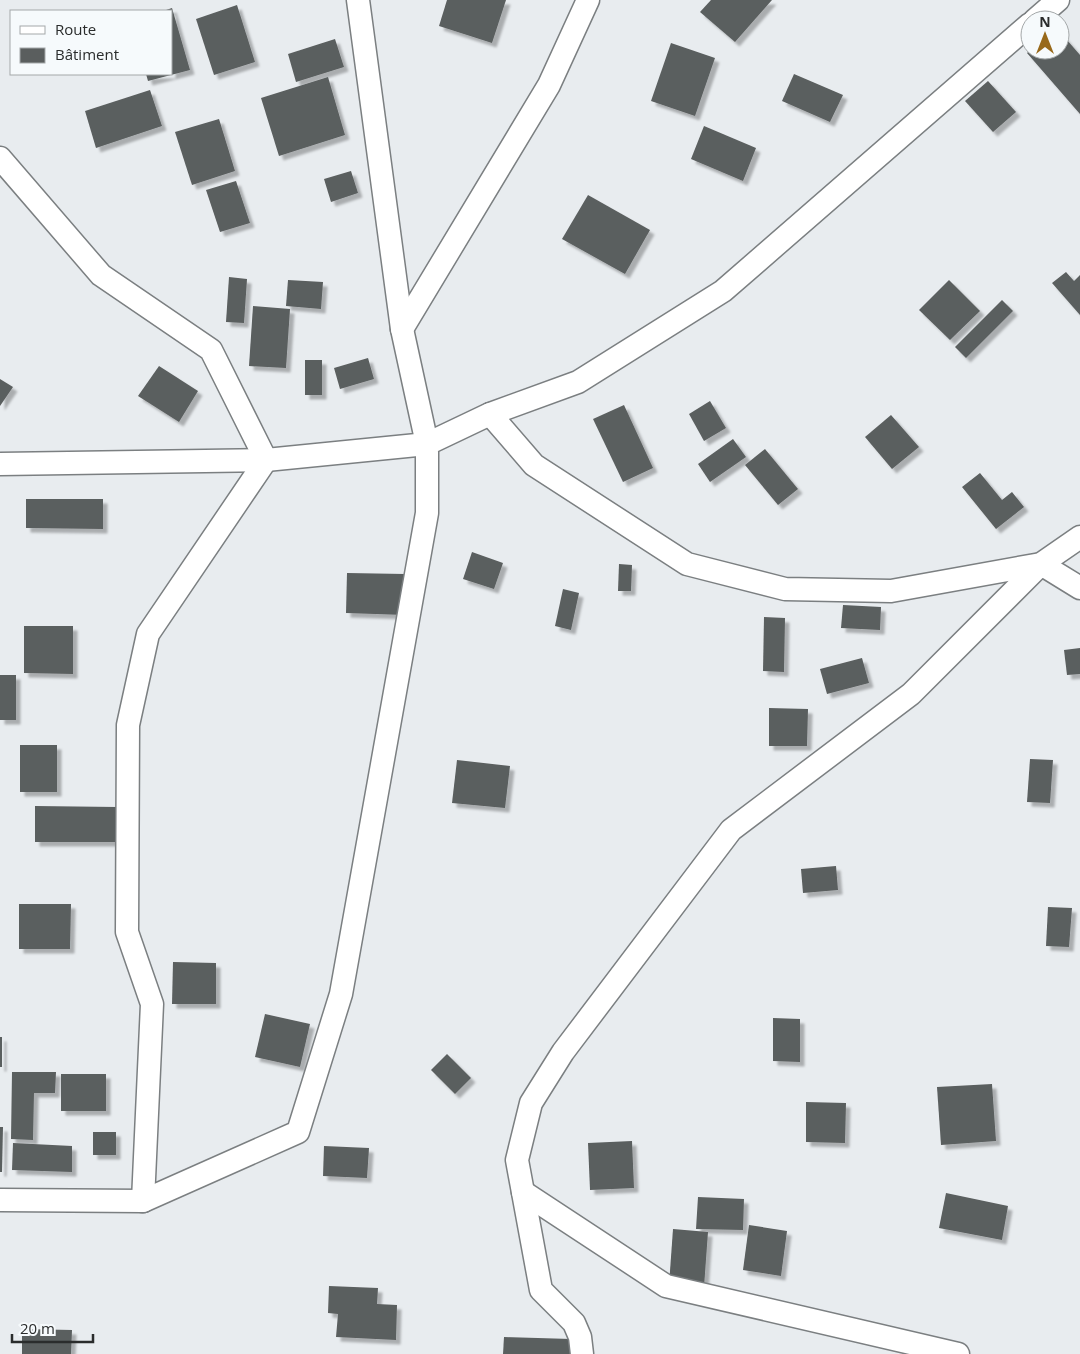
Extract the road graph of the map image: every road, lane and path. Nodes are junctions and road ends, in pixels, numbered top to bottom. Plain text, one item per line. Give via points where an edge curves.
1 (358, 0) edge
2 (588, 0) edge
3 (1058, 0) edge
4 (1046, 10) edge
5 (1020, 33) edge
6 (0, 158) edge
7 (402, 329) junction
8 (490, 414) junction
9 (427, 444) junction
10 (266, 460) junction
11 (0, 464) edge
12 (1080, 537) edge
13 (1041, 564) junction
14 (1080, 588) edge
15 (523, 1192) junction
16 (0, 1200) edge
17 (143, 1201) junction
18 (582, 1354) edge
19 (958, 1354) edge

1 - 7 street
2 - 7 street via 549,85
3 - 4 street
5 - 8 street via 723,291 578,382
6 - 10 street via 101,275 210,350
7 - 9 street
8 - 9 street
8 - 13 street via 534,465 687,564 785,589 891,591
9 - 10 street
9 - 17 street via 427,513 341,994 298,1132
10 - 11 street
10 - 17 street via 148,634 128,725 127,932 152,1004
12 - 13 street
13 - 14 street
13 - 15 street via 911,694 731,830 563,1052 530,1103 517,1160
15 - 18 street via 541,1290 574,1323
15 - 19 street via 666,1286
16 - 17 street

